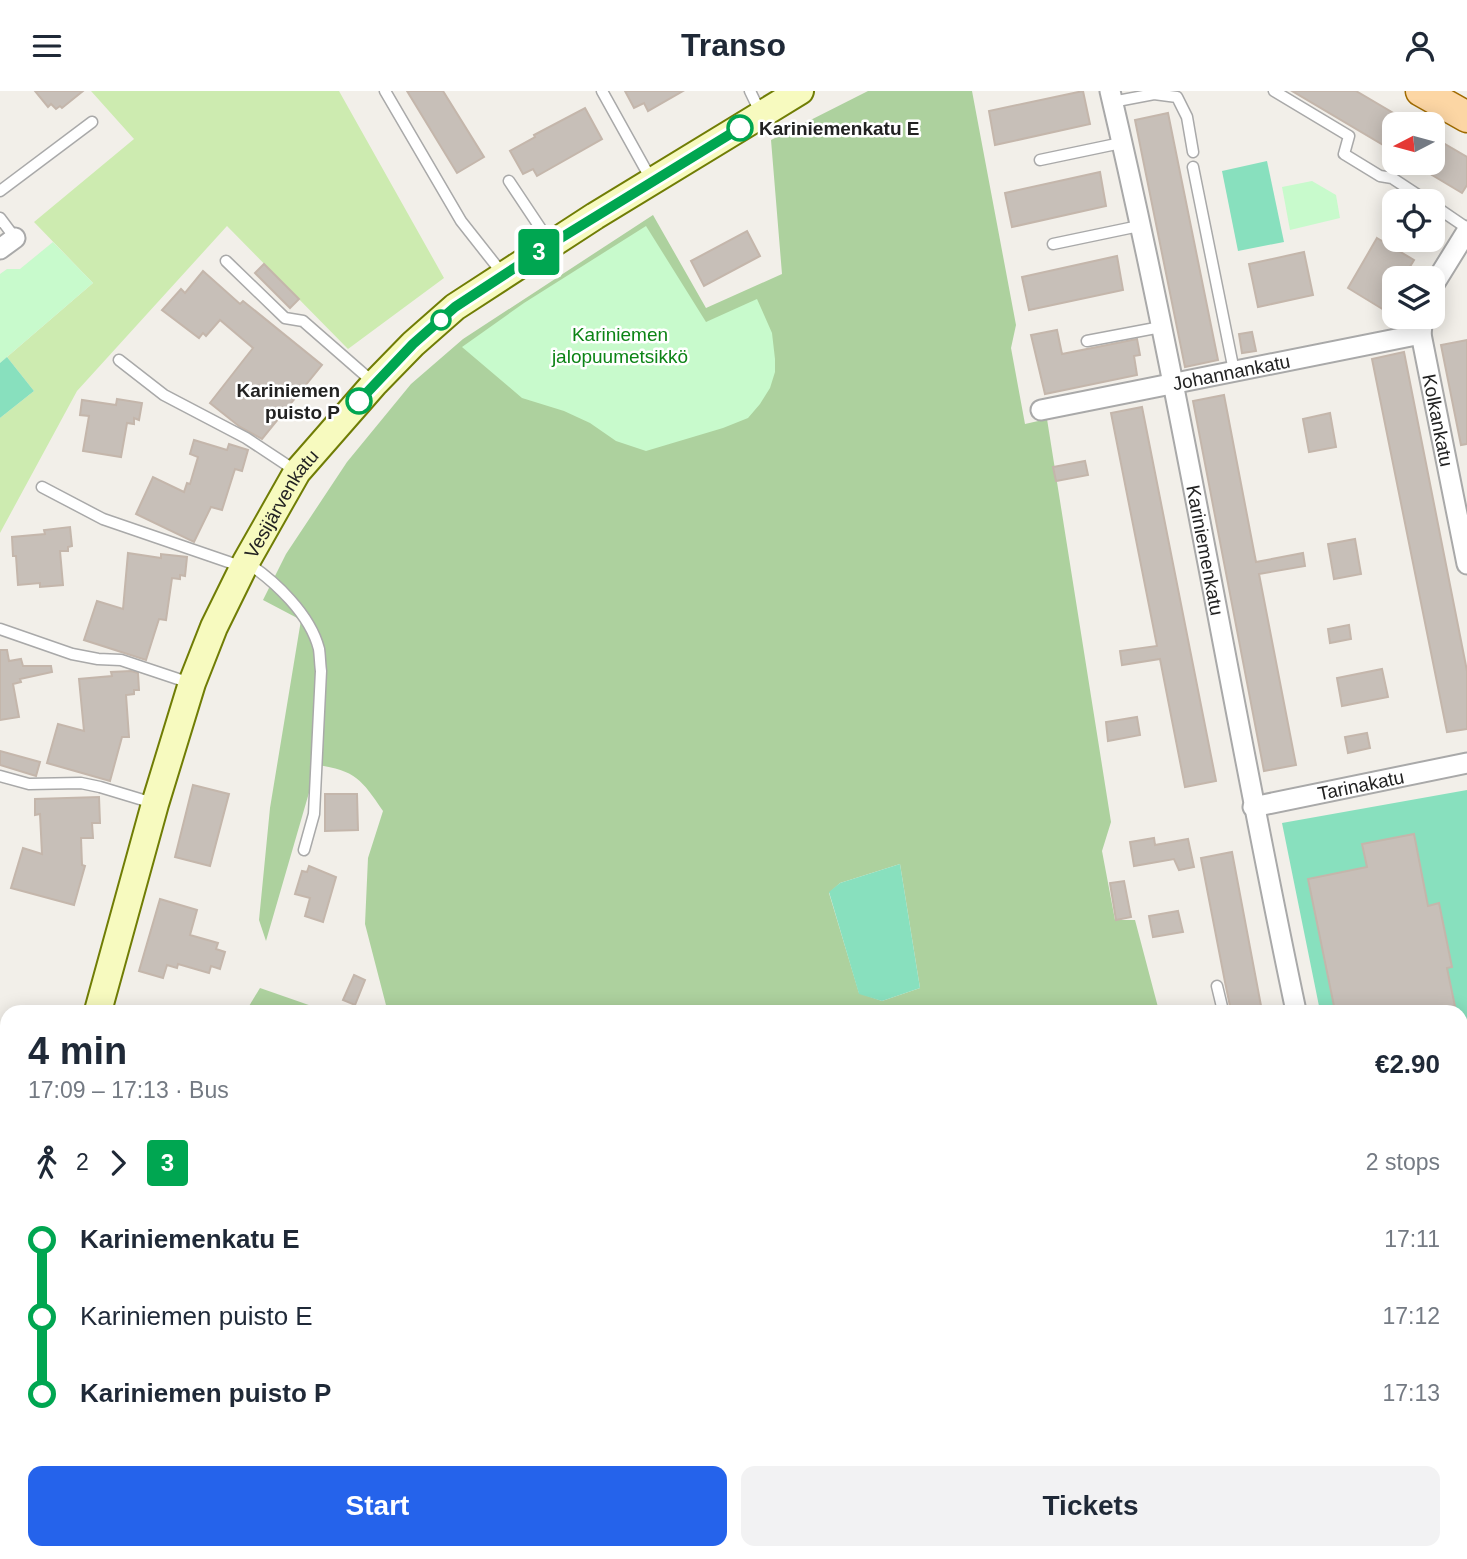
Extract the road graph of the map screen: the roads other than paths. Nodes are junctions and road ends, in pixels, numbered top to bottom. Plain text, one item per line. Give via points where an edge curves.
1 (385, 91) edge
2 (602, 91) edge
3 (800, 91) edge
4 (1275, 91) edge
5 (1421, 91) edge
6 (1111, 97) edge
7 (756, 103) edge
8 (1467, 117) edge
9 (92, 122) dead end
10 (1121, 143) junction
11 (1193, 152) dead end
12 (1040, 160) dead end
13 (1193, 167) dead end
14 (509, 181) dead end
15 (652, 181) junction
16 (1409, 189) edge
17 (0, 191) edge
18 (1445, 214) edge
19 (0, 218) edge
20 (1139, 226) junction
21 (1467, 230) edge
22 (7, 243) edge
23 (551, 244) junction
24 (1053, 244) dead end
25 (226, 261) dead end
26 (1445, 266) edge
27 (503, 275) junction
28 (1161, 327) junction
29 (1406, 329) edge
30 (1423, 329) edge
31 (1087, 341) dead end
32 (119, 360) dead end
33 (1234, 371) junction
34 (1172, 383) junction
35 (374, 384) junction
36 (1041, 410) dead end
37 (297, 472) junction
38 (42, 488) dead end
39 (1467, 564) edge
40 (244, 565) junction
41 (0, 629) edge
42 (191, 683) junction
43 (1467, 763) edge
44 (0, 776) edge
45 (155, 804) junction
46 (1253, 807) junction
47 (304, 850) dead end
48 (1217, 986) dead end
49 (100, 1005) edge
50 (1222, 1005) edge
51 (1295, 1005) edge

1 - 27 lane via 461,221
2 - 15 lane
3 - 7 street, Vesijärvenkatu
4 - 16 lane via 1349,136 1344,153
5 - 8 main road
6 - 10 street, Kariniemenkatu
6 - 11 lane via 1177,97 1187,117
7 - 15 street, Vesijärvenkatu
9 - 17 lane
10 - 12 lane
10 - 20 street, Kariniemenkatu
13 - 33 lane
14 - 23 lane
15 - 23 street, Vesijärvenkatu
18 - 21 lane
19 - 22 lane
20 - 24 lane
20 - 28 street, Kariniemenkatu
21 - 26 street
23 - 27 street, Vesijärvenkatu
25 - 35 lane via 285,318 303,321
27 - 35 street, Vesijärvenkatu via 455,307
28 - 31 lane
28 - 34 street, Kariniemenkatu
29 - 33 street, Johannankatu
30 - 39 street, Kolkankatu
32 - 37 lane via 164,395 246,438
33 - 34 street, Johannankatu
34 - 36 street, Johannankatu
34 - 46 street, Kariniemenkatu
35 - 37 street, Vesijärvenkatu
37 - 40 street, Vesijärvenkatu
38 - 40 lane via 114,523
40 - 42 street, Vesijärvenkatu
40 - 47 lane via 265,575 295,608 310,626 319,650 314,814
41 - 42 lane via 72,654 121,660
42 - 45 street, Vesijärvenkatu
43 - 46 street, Tarinakatu
44 - 45 lane via 29,784 81,783
45 - 49 street, Vesijärvenkatu
46 - 51 street, Kariniemenkatu
48 - 50 lane

